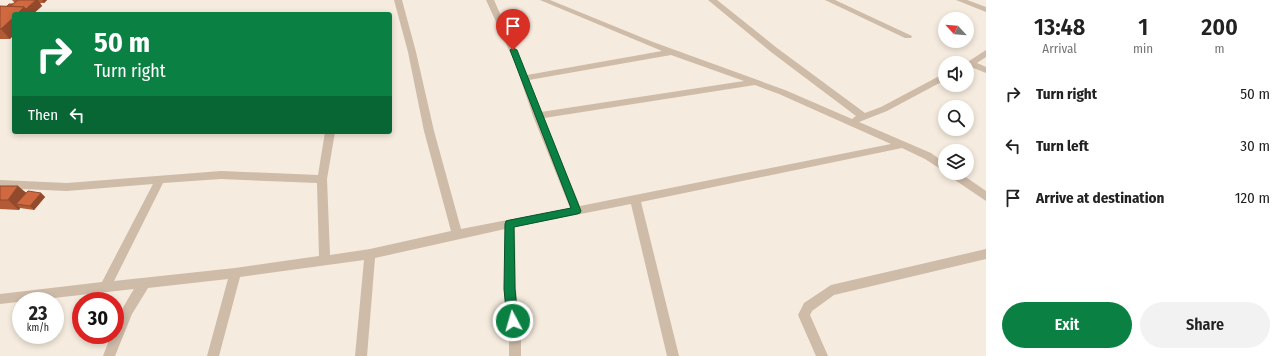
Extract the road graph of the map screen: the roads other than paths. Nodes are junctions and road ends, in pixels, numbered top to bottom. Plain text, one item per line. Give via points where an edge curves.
1 (398, 0) edge
2 (490, 0) edge
3 (544, 0) edge
4 (829, 0) edge
5 (960, 0) edge
6 (716, 1) edge
7 (986, 10) edge
8 (908, 36) dead end
9 (671, 52) junction
10 (986, 53) edge
11 (974, 62) edge
12 (974, 66) edge
13 (986, 70) edge
14 (525, 78) junction
15 (938, 80) edge
16 (755, 82) junction
17 (538, 116) junction
18 (863, 116) junction
19 (851, 122) junction
20 (330, 134) edge
21 (901, 145) junction
22 (938, 163) edge
23 (322, 179) junction
24 (160, 180) junction
25 (963, 180) edge
26 (0, 184) edge
27 (986, 197) edge
28 (635, 200) junction
29 (577, 211) junction
30 (510, 224) junction
31 (457, 234) junction
32 (370, 254) junction
33 (986, 254) edge
34 (325, 261) junction
35 (235, 273) junction
36 (145, 283) junction
37 (106, 286) junction
38 (0, 298) edge
39 (109, 356) edge
40 (213, 356) edge
41 (361, 356) edge
42 (515, 356) edge
43 (673, 356) edge
44 (822, 356) edge

1 - 31 street via 429,132
2 - 14 street
3 - 9 street
4 - 8 street
5 - 7 street
6 - 18 street via 737,22
9 - 14 street
9 - 16 street
10 - 11 street
12 - 13 street
14 - 17 street
15 - 18 street via 884,109
16 - 17 street
16 - 19 street
17 - 29 street
18 - 19 street
19 - 21 street
20 - 23 street
21 - 22 street
21 - 28 street
23 - 24 street via 221,175
23 - 34 street
24 - 26 street via 67,187
24 - 37 street
25 - 27 street
28 - 29 street
28 - 43 street
29 - 30 street
30 - 31 street
30 - 42 street via 510,289
31 - 32 street
32 - 34 street
32 - 41 street
33 - 44 street via 831,290 808,307 804,315
34 - 35 street
35 - 36 street
35 - 40 street
36 - 37 street
36 - 39 street via 127,311
37 - 38 street

